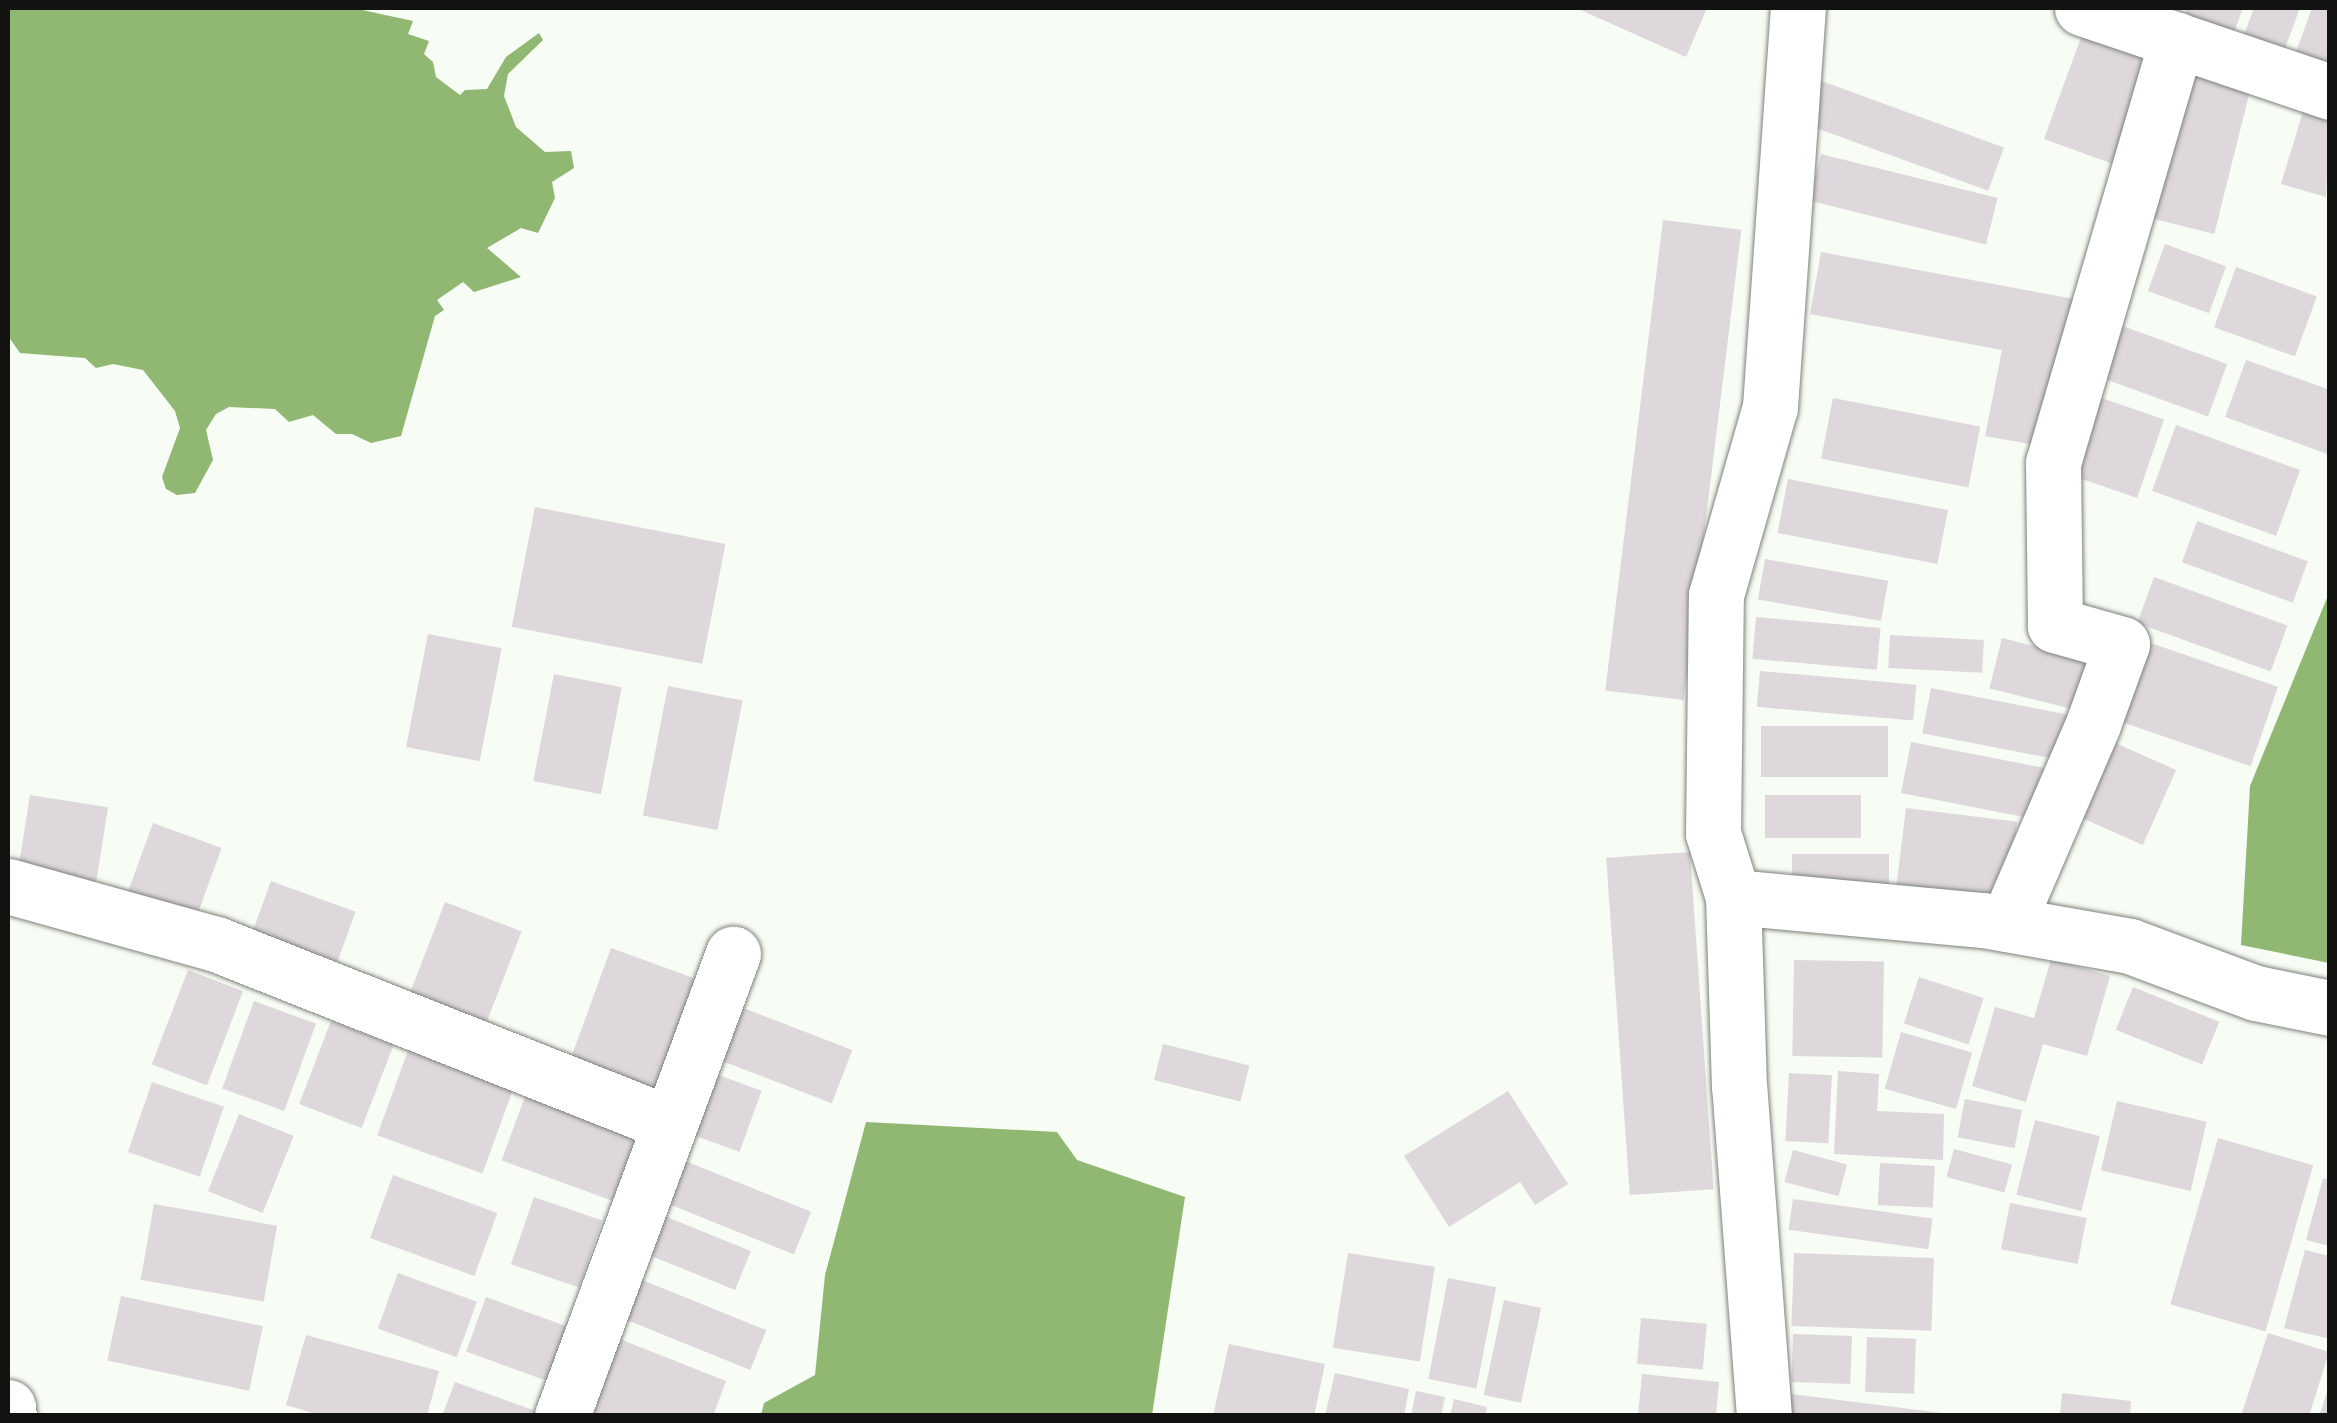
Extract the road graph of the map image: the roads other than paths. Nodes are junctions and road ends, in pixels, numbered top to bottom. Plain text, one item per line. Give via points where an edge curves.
1 (1798, 8) edge
2 (2082, 8) edge
3 (2178, 40) junction
4 (2330, 92) edge
5 (8, 886) edge
6 (1732, 897) junction
7 (2007, 924) junction
8 (733, 954) dead end
9 (2330, 1008) edge
10 (667, 1123) junction
11 (8, 1407) edge
12 (9, 1416) edge
13 (562, 1416) edge
14 (1764, 1416) edge

1 - 6 street via 1770,407 1716,596 1713,833
2 - 3 street
3 - 4 street
3 - 7 street via 2053,463 2055,624 2122,644
5 - 10 street via 216,944
6 - 7 street
6 - 14 street
7 - 9 street via 2130,946 2256,993
8 - 10 street
10 - 13 street
11 - 12 street

